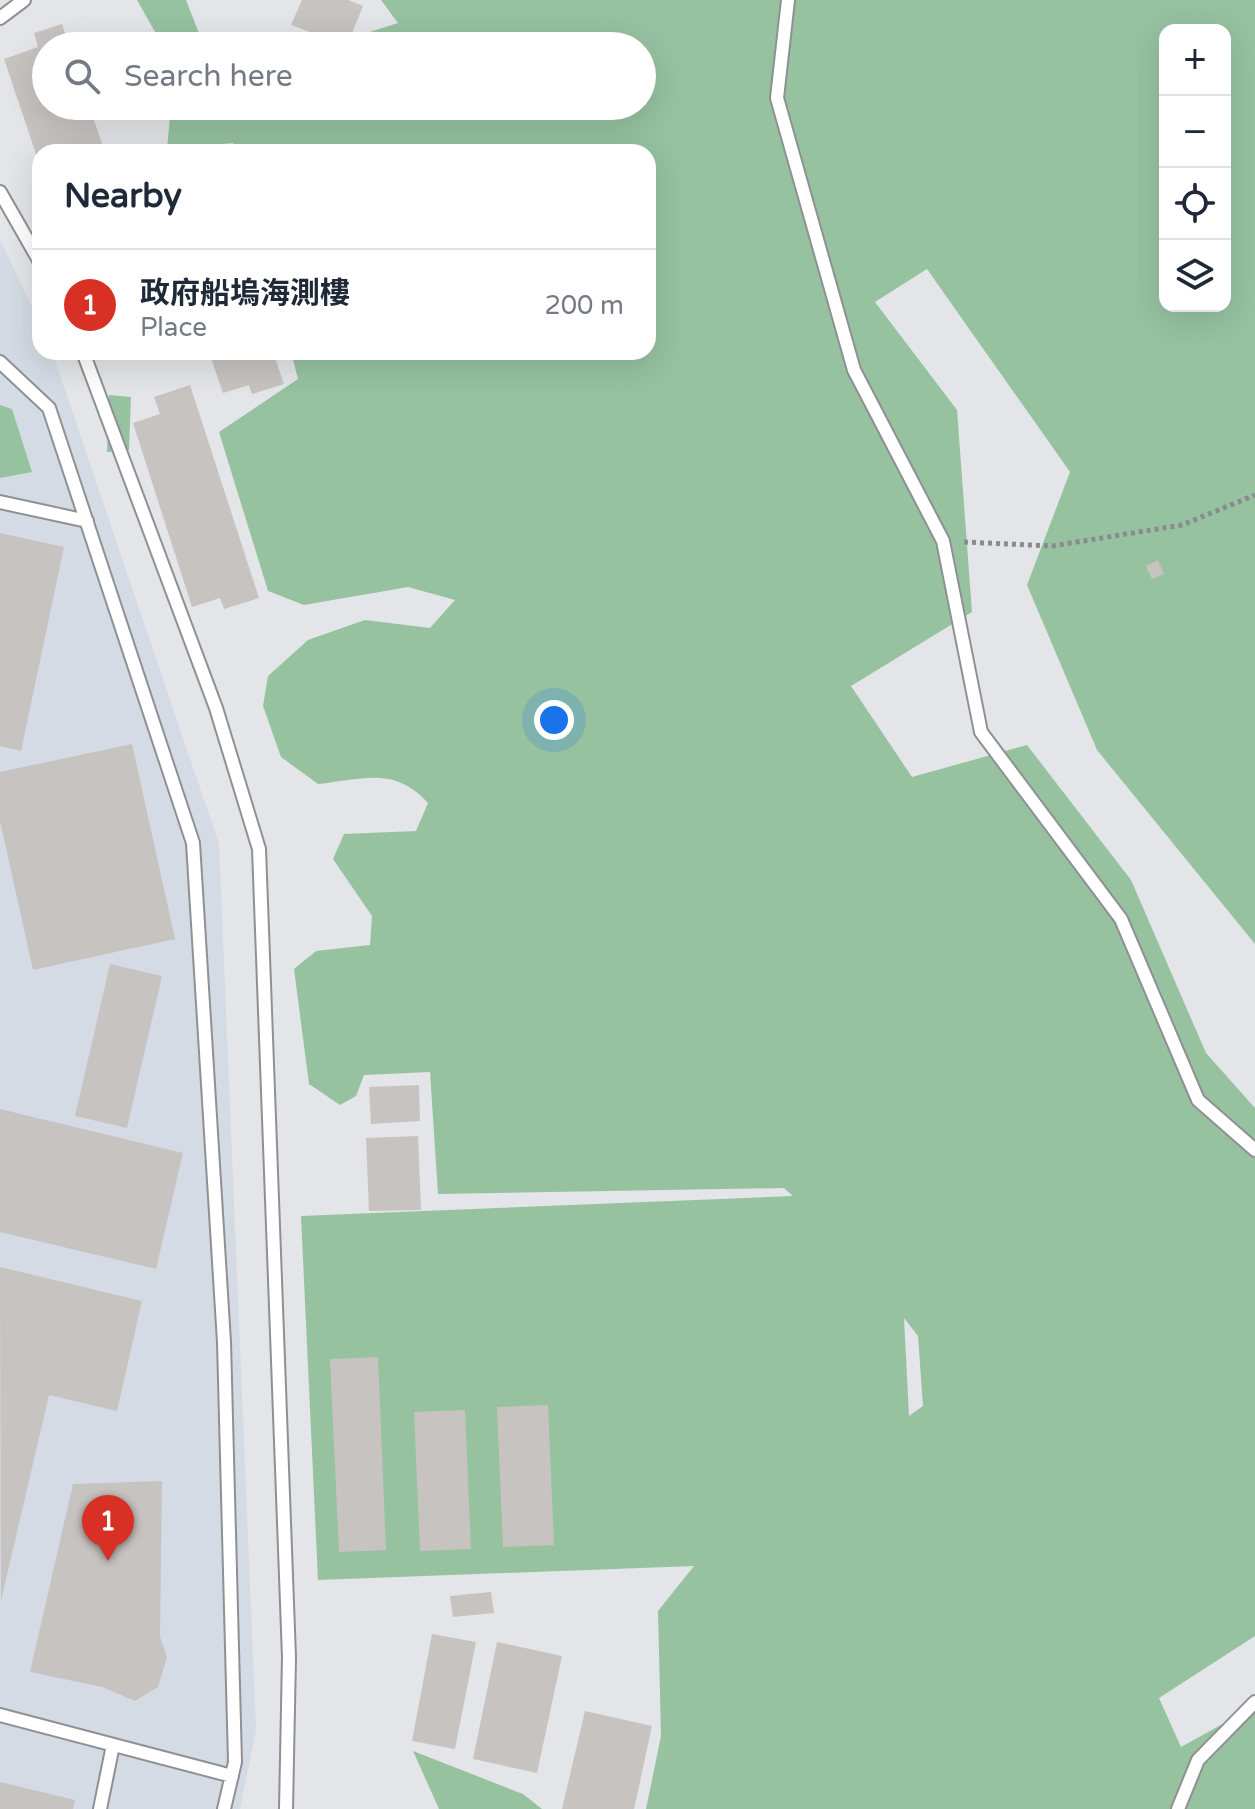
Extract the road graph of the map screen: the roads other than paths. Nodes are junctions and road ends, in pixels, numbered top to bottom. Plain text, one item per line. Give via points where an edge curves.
1 (24, 0) edge
2 (788, 0) edge
3 (0, 18) edge
4 (0, 192) edge
5 (32, 248) edge
6 (86, 360) edge
7 (0, 362) edge
8 (0, 502) edge
9 (87, 521) junction
10 (1255, 1150) edge
11 (1255, 1702) edge
12 (0, 1715) edge
13 (113, 1745) junction
14 (232, 1776) junction
15 (100, 1809) edge
16 (224, 1809) edge
17 (286, 1809) edge
18 (1178, 1809) edge

1 - 3 lane
2 - 10 lane via 777,98 854,370 943,541 981,732 1121,919 1198,1100
4 - 5 lane
6 - 17 lane via 216,708 259,849 289,1657
7 - 9 lane via 49,408
8 - 9 lane
9 - 14 lane via 193,843 224,1342
11 - 18 lane via 1198,1760
12 - 13 lane
13 - 14 lane
13 - 15 lane
14 - 16 lane

